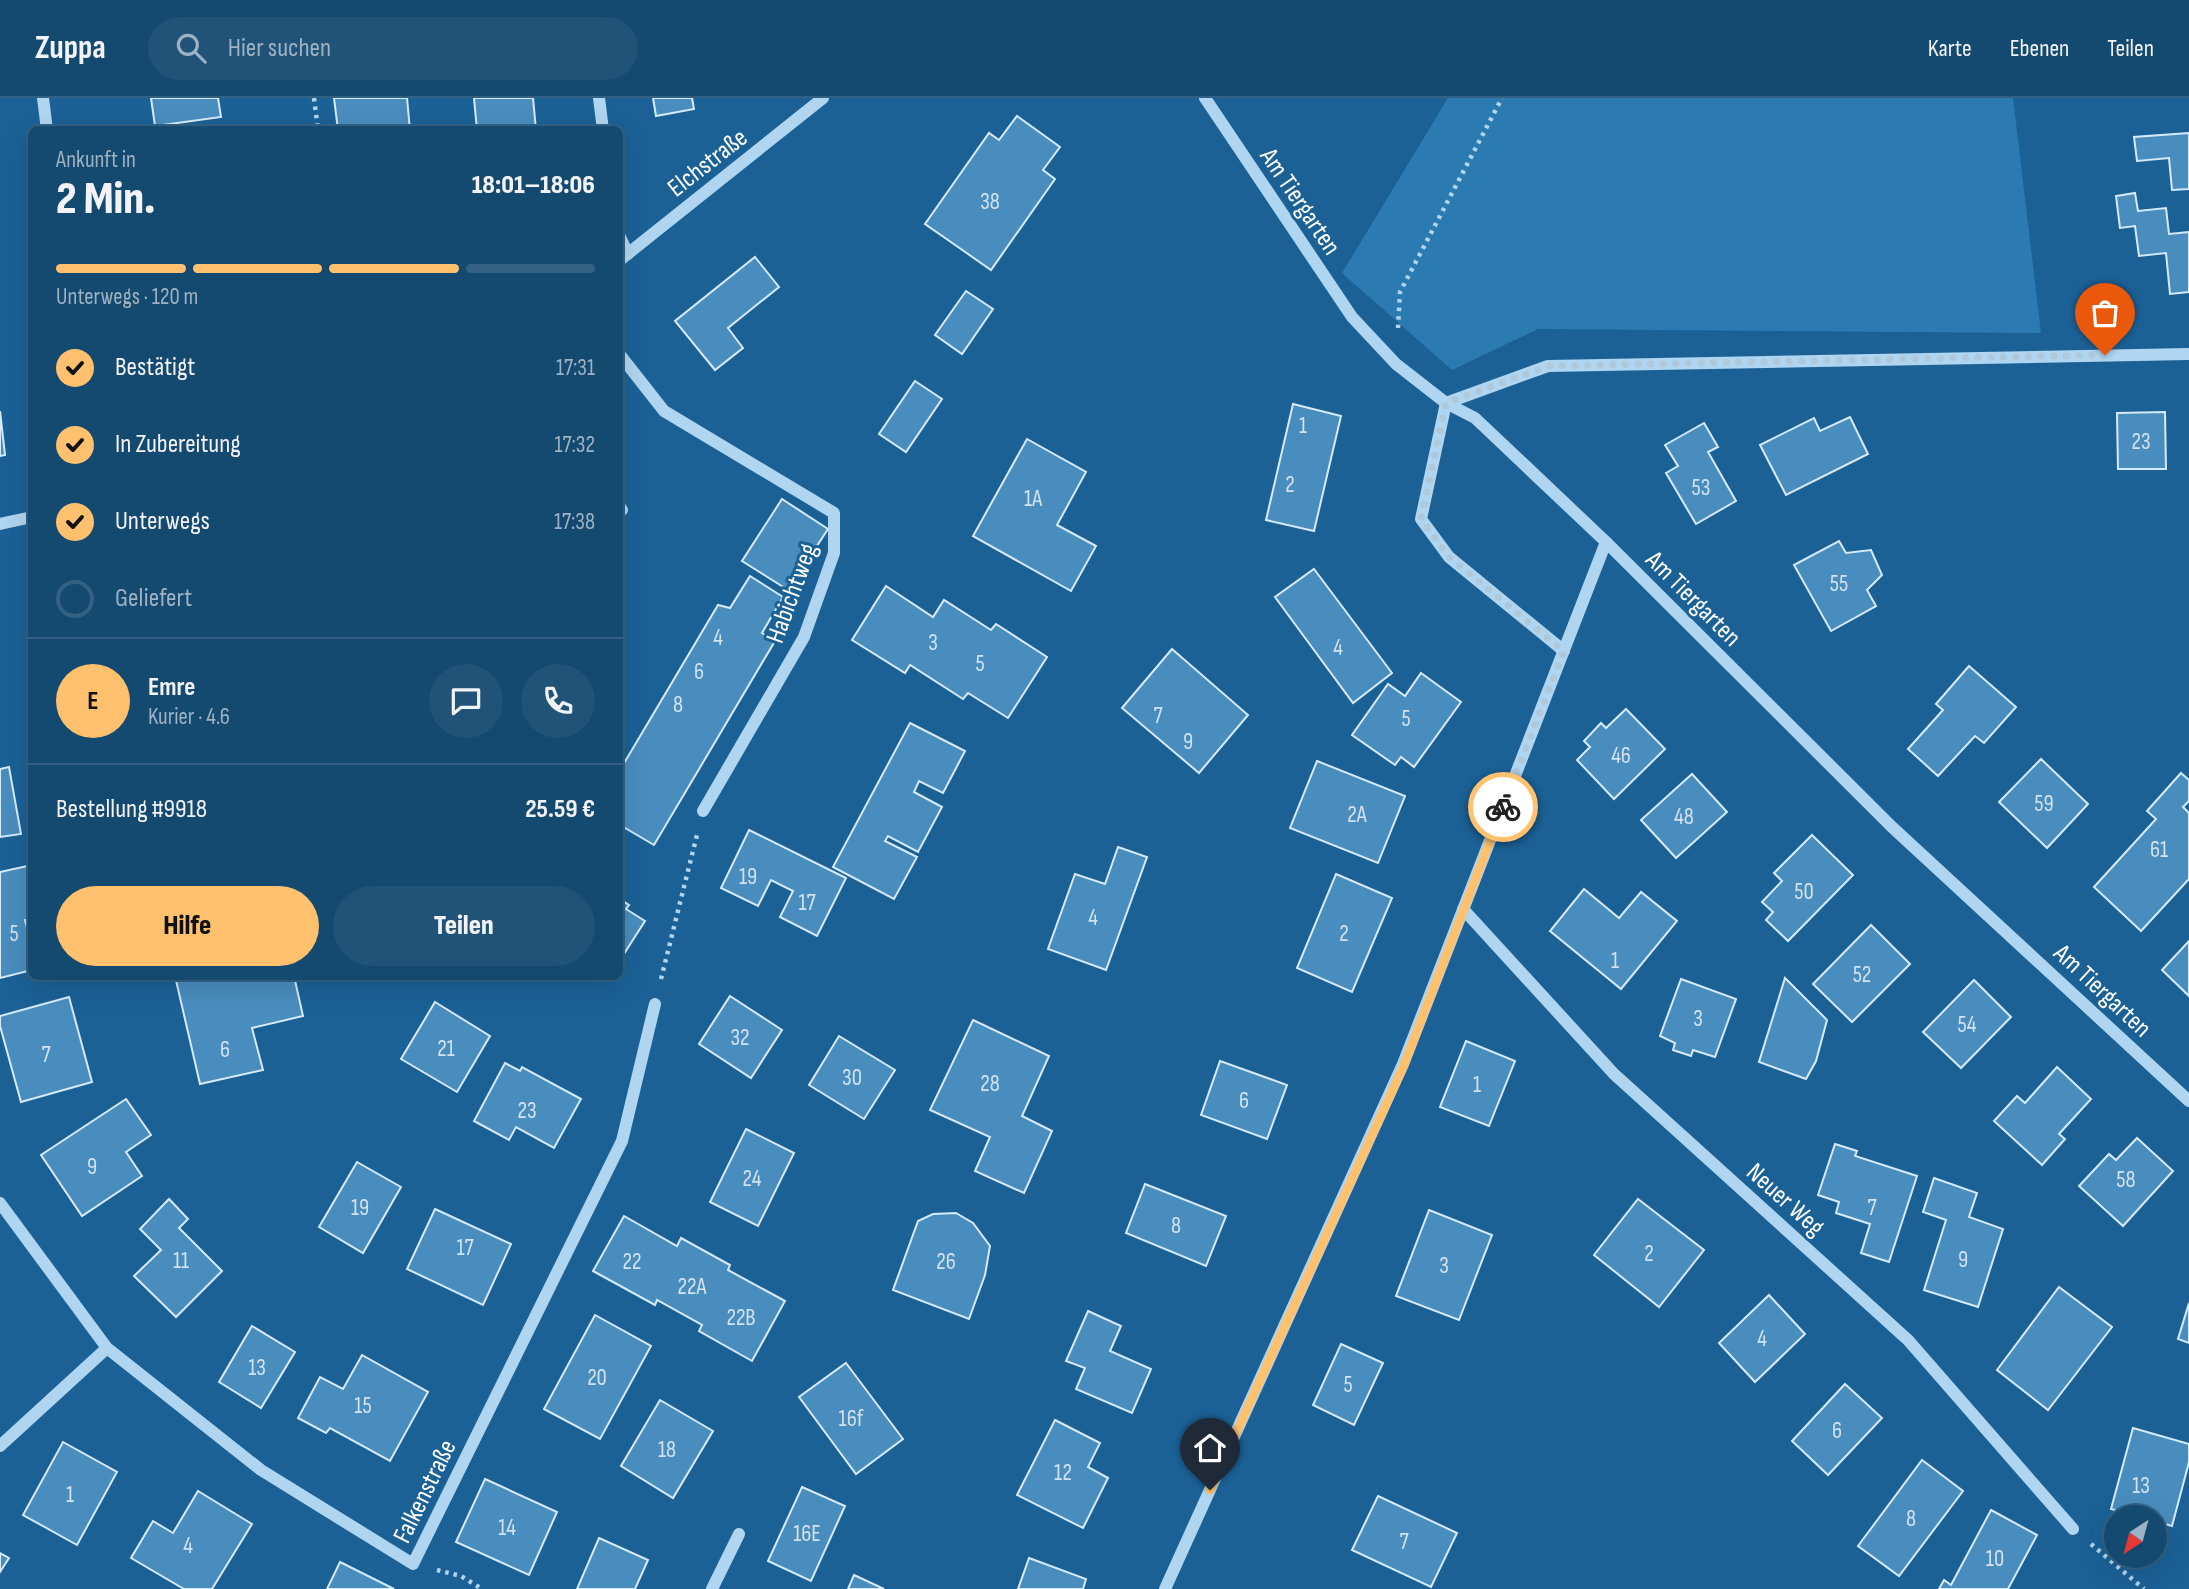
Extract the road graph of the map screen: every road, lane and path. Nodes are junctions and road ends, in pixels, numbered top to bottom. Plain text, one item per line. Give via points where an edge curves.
1 (43, 98) edge
2 (314, 98) edge
3 (599, 98) edge
4 (823, 98) edge
5 (1205, 98) edge
6 (1502, 98) edge
7 (46, 126) edge
8 (318, 126) edge
9 (602, 126) edge
10 (624, 257) edge
11 (2189, 354) edge
12 (623, 359) edge
13 (1396, 364) junction
14 (1446, 403) junction
15 (28, 518) edge
16 (0, 524) edge
17 (1606, 542) junction
18 (1564, 651) junction
19 (703, 811) joint
20 (1463, 909) junction
21 (655, 1004) joint
22 (2189, 1101) edge
23 (0, 1203) edge
24 (107, 1348) junction
25 (0, 1446) edge
26 (2073, 1529) joint
27 (739, 1534) dead end
28 (413, 1564) junction
29 (482, 1589) edge
30 (712, 1589) edge
31 (1165, 1589) edge
32 (2144, 1589) edge

1 - 7 street
2 - 8 path
3 - 9 street
4 - 10 street, Elchstraße
5 - 13 street, Am Tiergarten via 1352,317
6 - 13 path via 1400,292
11 - 14 street via 1548,366
12 - 19 street, Habichtweg via 664,411 834,513 834,553 804,637
13 - 14 street, Am Tiergarten
14 - 17 street, Am Tiergarten via 1475,418
14 - 18 street via 1421,519 1449,557
15 - 16 street
17 - 18 street
17 - 22 street, Am Tiergarten via 1892,827
18 - 20 street
19 - 21 path
20 - 26 street, Neuer Weg via 1614,1074 1908,1340
20 - 31 street via 1404,1065
21 - 28 street, Falkenstraße via 622,1141
23 - 24 street, Falkenstraße
24 - 25 street
24 - 28 street, Falkenstraße via 261,1470
26 - 32 path
27 - 30 street
28 - 29 path via 461,1576

